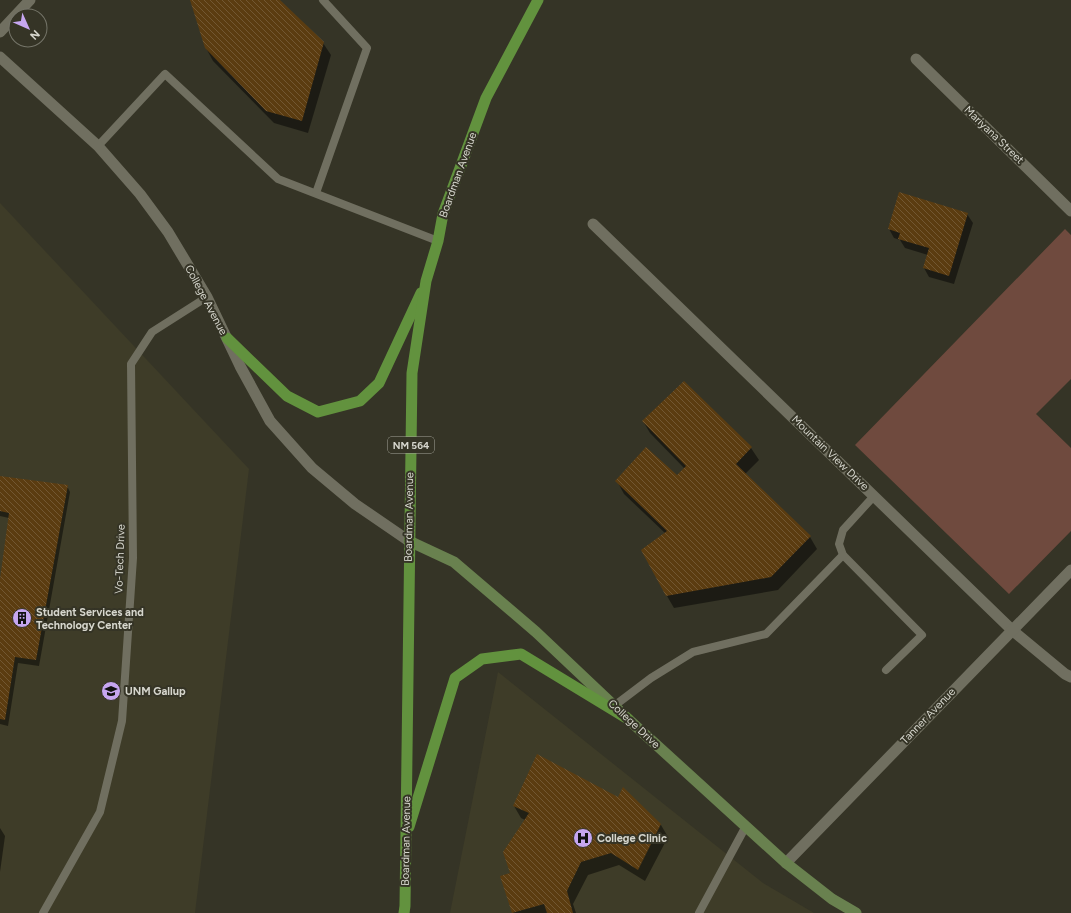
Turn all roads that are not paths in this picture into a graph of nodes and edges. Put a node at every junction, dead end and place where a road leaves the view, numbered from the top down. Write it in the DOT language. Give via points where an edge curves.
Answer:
graph roads {
  1 [pos="30,0"];
  2 [pos="323,0"];
  3 [pos="538,0"];
  4 [pos="0,32"];
  5 [pos="0,57"];
  6 [pos="916,60"];
  7 [pos="98,146"];
  8 [pos="316,193"];
  9 [pos="1071,211"];
  10 [pos="593,224"];
  11 [pos="438,241"];
  12 [pos="426,282"];
  13 [pos="207,297"];
  14 [pos="227,338"];
  15 [pos="874,496"];
  16 [pos="409,541"];
  17 [pos="843,555"];
  18 [pos="1071,570"];
  19 [pos="1012,630"];
  20 [pos="886,670"];
  21 [pos="1071,677"];
  22 [pos="614,706"];
  23 [pos="628,719"];
  24 [pos="746,826"];
  25 [pos="406,839"];
  26 [pos="786,863"];
  27 [pos="43,913"];
  28 [pos="404,913"];
  29 [pos="699,913"];
  30 [pos="856,913"];
  1 -- 4 [label="street"];
  2 -- 8 [label="lane" via="367,48"];
  3 -- 11 [label="main road, Boardman Avenue / NM 564" via="486,98 443,214"];
  5 -- 7 [label="street, College Avenue"];
  6 -- 9 [label="street, Mariyana Street"];
  7 -- 8 [label="lane" via="165,74 278,179"];
  7 -- 13 [label="street, College Avenue" via="140,194 168,232"];
  8 -- 11 [label="lane"];
  10 -- 15 [label="street, Mountain View Drive"];
  11 -- 12 [label="main road, Boardman Avenue / NM 564"];
  12 -- 14 [label="main road" via="379,383 360,401 318,412 287,396"];
  12 -- 16 [label="main road, Boardman Avenue / NM 564" via="412,373"];
  13 -- 14 [label="street, College Avenue"];
  13 -- 27 [label="lane, Vo-Tech Drive" via="152,332 131,364 133,558 122,721 100,812"];
  14 -- 16 [label="street, College Avenue" via="270,421 307,462 355,504"];
  15 -- 17 [label="lane" via="843,530 839,544"];
  15 -- 19 [label="street, Mountain View Drive"];
  16 -- 22 [label="main road, College Drive" via="454,562 536,632"];
  16 -- 25 [label="main road, Boardman Avenue / NM 564"];
  17 -- 20 [label="lane" via="922,635"];
  17 -- 22 [label="lane" via="766,634 693,652 651,678"];
  18 -- 19 [label="street, Tanner Avenue"];
  19 -- 21 [label="street, Mountain View Drive"];
  19 -- 26 [label="street, Tanner Avenue"];
  22 -- 23 [label="main road, College Drive"];
  23 -- 24 [label="main road, College Drive"];
  23 -- 25 [label="main road" via="521,654 482,659 455,678"];
  24 -- 26 [label="main road, College Drive"];
  24 -- 29 [label="lane"];
  25 -- 28 [label="main road, Boardman Avenue / NM 564"];
  26 -- 30 [label="main road, College Drive" via="832,899"];
}
